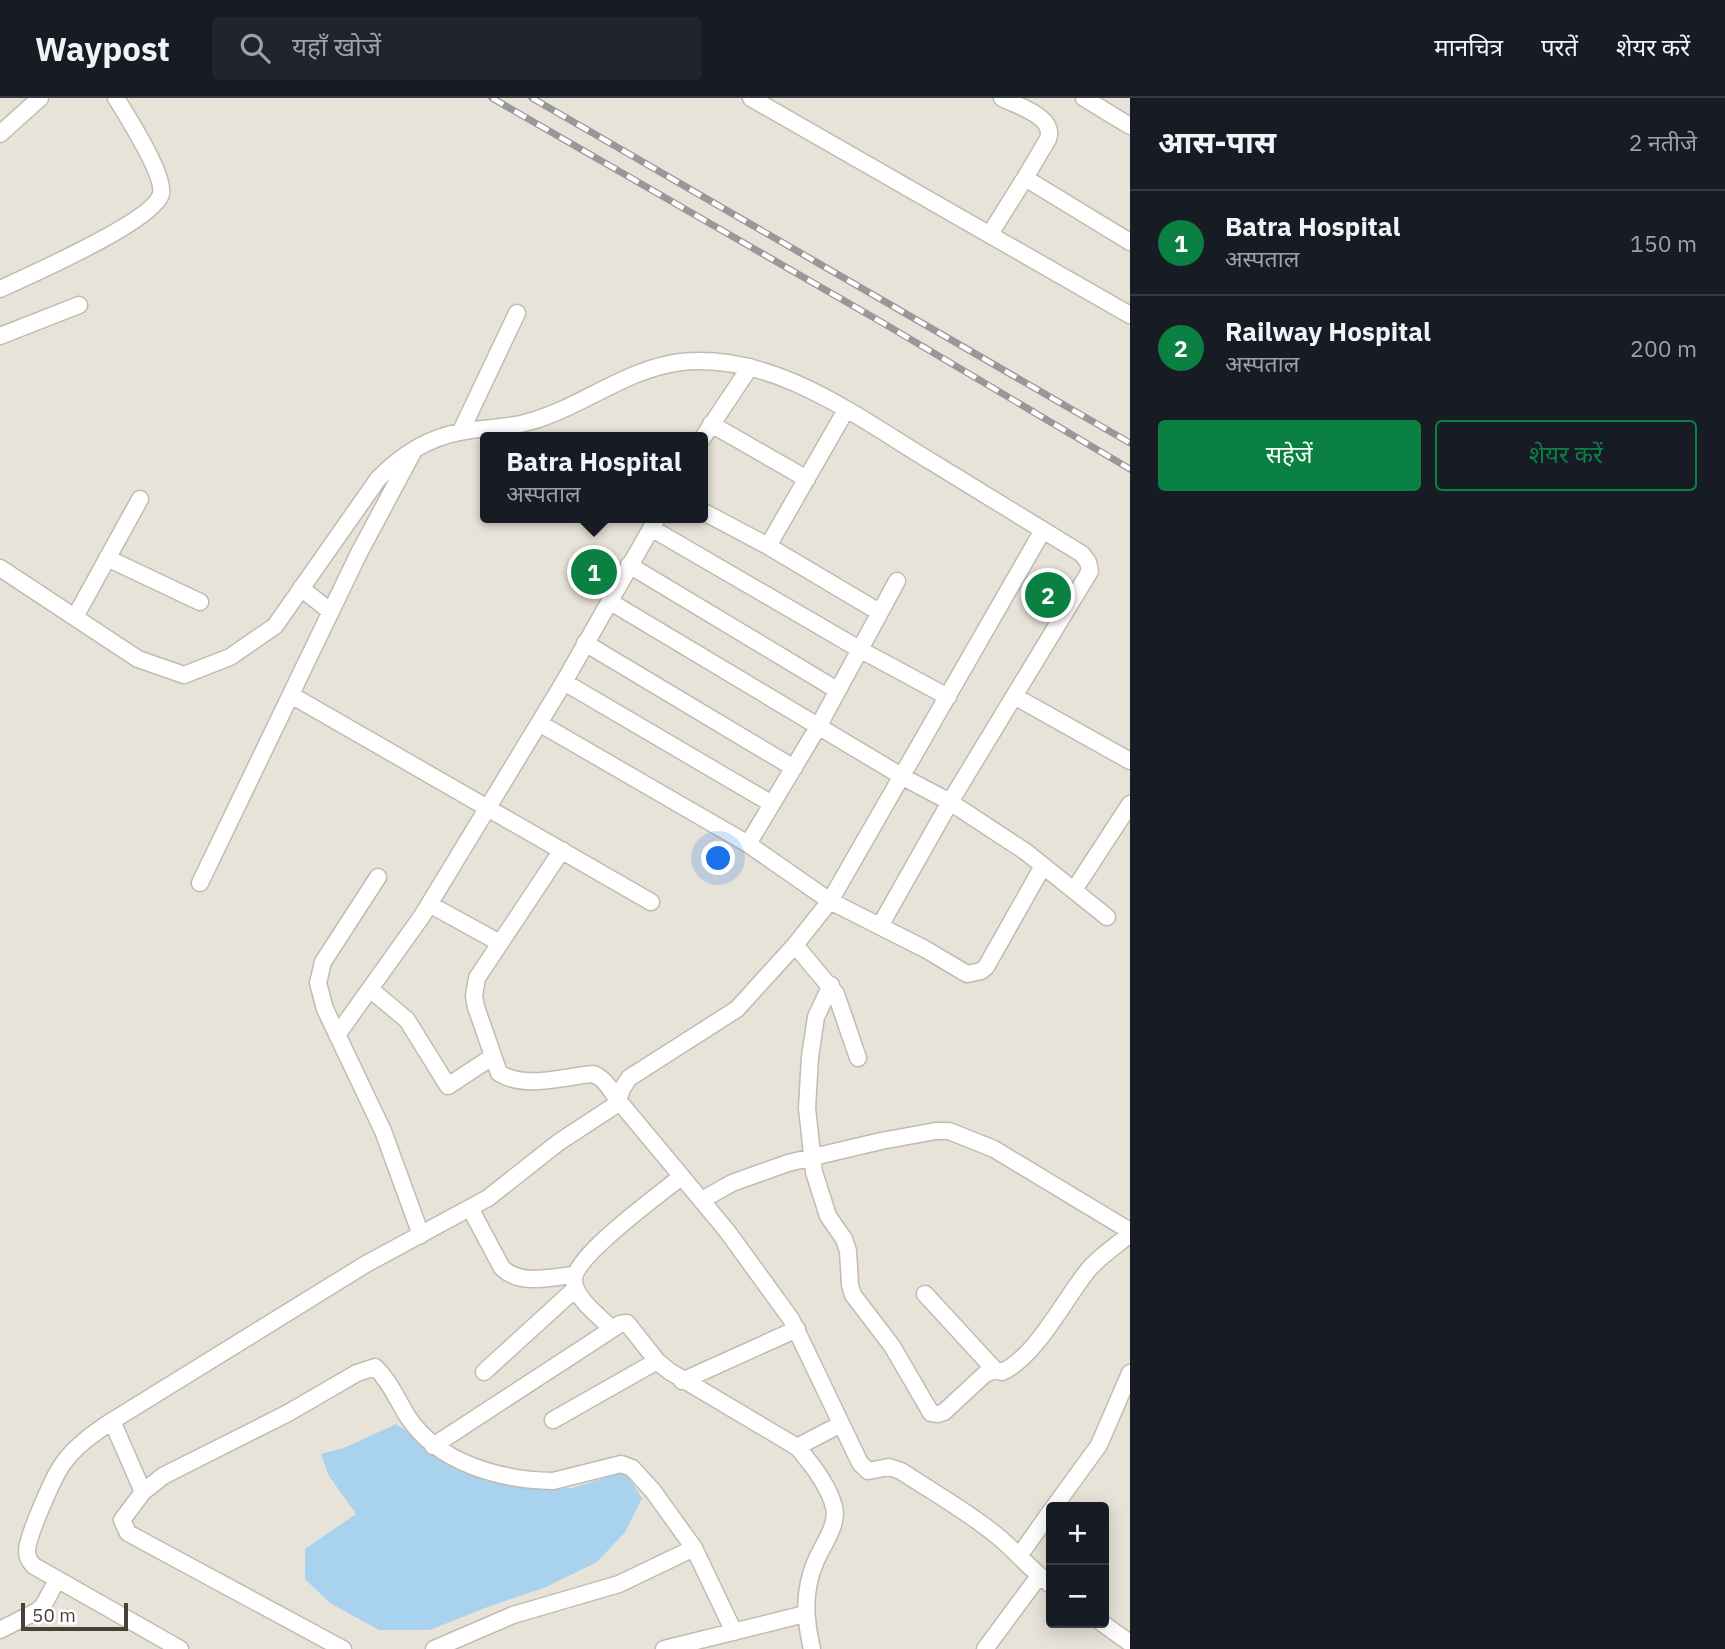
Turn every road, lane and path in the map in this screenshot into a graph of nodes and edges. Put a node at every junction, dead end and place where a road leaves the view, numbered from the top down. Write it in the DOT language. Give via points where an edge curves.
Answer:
graph roads {
  1 [pos="40,98"];
  2 [pos="116,98"];
  3 [pos="751,98"];
  4 [pos="1002,98"];
  5 [pos="1084,98"];
  6 [pos="1130,126"];
  7 [pos="0,134"];
  8 [pos="1025,178"];
  9 [pos="990,233"];
  10 [pos="1130,242"];
  11 [pos="0,289"];
  12 [pos="79,305"];
  13 [pos="517,313"];
  14 [pos="1130,315"];
  15 [pos="0,336"];
  16 [pos="750,367"];
  17 [pos="846,410"];
  18 [pos="711,424"];
  19 [pos="461,431"];
  20 [pos="706,432"];
  21 [pos="414,449"];
  22 [pos="807,480"];
  23 [pos="140,499"];
  24 [pos="708,513"];
  25 [pos="654,523"];
  26 [pos="1043,530"];
  27 [pos="768,546"];
  28 [pos="107,558"];
  29 [pos="629,565"];
  30 [pos="0,568"];
  31 [pos="897,580"];
  32 [pos="301,588"];
  33 [pos="609,601"];
  34 [pos="200,602"];
  35 [pos="331,612"];
  36 [pos="879,612"];
  37 [pos="75,617"];
  38 [pos="585,643"];
  39 [pos="859,649"];
  40 [pos="564,682"];
  41 [pos="837,690"];
  42 [pos="291,695"];
  43 [pos="1014,696"];
  44 [pos="948,697"];
  45 [pos="540,723"];
  46 [pos="818,727"];
  47 [pos="1130,761"];
  48 [pos="793,768"];
  49 [pos="902,777"];
  50 [pos="950,802"];
  51 [pos="772,804"];
  52 [pos="1130,804"];
  53 [pos="488,807"];
  54 [pos="748,845"];
  55 [pos="562,850"];
  56 [pos="1043,866"];
  57 [pos="378,877"];
  58 [pos="200,883"];
  59 [pos="1074,890"];
  60 [pos="830,901"];
  61 [pos="651,902"];
  62 [pos="429,904"];
  63 [pos="1107,917"];
  64 [pos="880,926"];
  65 [pos="500,943"];
  66 [pos="795,945"];
  67 [pos="831,985"];
  68 [pos="370,989"];
  69 [pos="337,1035"];
  70 [pos="492,1057"];
  71 [pos="858,1058"];
  72 [pos="617,1102"];
  73 [pos="811,1158"];
  74 [pos="681,1177"];
  75 [pos="702,1200"];
  76 [pos="470,1208"];
  77 [pos="1130,1232"];
  78 [pos="421,1235"];
  79 [pos="575,1282"];
  80 [pos="925,1294"];
  81 [pos="611,1328"];
  82 [pos="797,1329"];
  83 [pos="656,1361"];
  84 [pos="995,1370"];
  85 [pos="484,1372"];
  86 [pos="1130,1373"];
  87 [pos="682,1381"];
  88 [pos="553,1420"];
  89 [pos="112,1421"];
  90 [pos="841,1424"];
  91 [pos="433,1446"];
  92 [pos="797,1447"];
  93 [pos="143,1492"];
  94 [pos="1058,1502"];
  95 [pos="1046,1518"];
  96 [pos="694,1548"];
  97 [pos="1018,1556"];
  98 [pos="57,1580"];
  99 [pos="1045,1581"];
  100 [pos="805,1614"];
  101 [pos="1109,1628"];
  102 [pos="0,1630"];
  103 [pos="734,1632"];
  104 [pos="1130,1643"];
  105 [pos="180,1649"];
  106 [pos="343,1649"];
  107 [pos="434,1649"];
  108 [pos="664,1649"];
  109 [pos="812,1649"];
  110 [pos="985,1649"];
  1 -- 7 [label="street"];
  2 -- 11 [label="street" via="159,180 162,192 158,201 111,235"];
  3 -- 9 [label="street"];
  4 -- 8 [label="street" via="1049,125 1048,139"];
  5 -- 6 [label="street"];
  8 -- 9 [label="street"];
  8 -- 10 [label="street"];
  9 -- 14 [label="street"];
  12 -- 15 [label="street"];
  13 -- 19 [label="street"];
  16 -- 17 [label="street" via="780,376"];
  16 -- 18 [label="street"];
  16 -- 19 [label="street" via="682,362 654,367 529,422"];
  17 -- 22 [label="street"];
  17 -- 26 [label="street"];
  18 -- 20 [label="street"];
  18 -- 22 [label="street"];
  19 -- 21 [label="street"];
  21 -- 32 [label="street" via="378,479"];
  21 -- 35 [label="street"];
  22 -- 27 [label="street"];
  23 -- 28 [label="street"];
  24 -- 27 [label="street"];
  25 -- 29 [label="street"];
  25 -- 39 [label="street"];
  26 -- 43 [label="street" via="1082,554 1090,571"];
  26 -- 44 [label="street"];
  27 -- 36 [label="street"];
  28 -- 34 [label="street"];
  28 -- 37 [label="street"];
  29 -- 33 [label="street"];
  29 -- 41 [label="street"];
  30 -- 37 [label="street"];
  31 -- 36 [label="street"];
  32 -- 35 [label="street"];
  32 -- 37 [label="street" via="275,626 230,657 184,675 138,659"];
  33 -- 38 [label="street"];
  33 -- 46 [label="street"];
  35 -- 42 [label="street"];
  36 -- 39 [label="street"];
  38 -- 40 [label="street"];
  38 -- 48 [label="street"];
  39 -- 41 [label="street"];
  39 -- 44 [label="street"];
  40 -- 45 [label="street"];
  40 -- 51 [label="street"];
  41 -- 46 [label="street"];
  42 -- 53 [label="street"];
  42 -- 58 [label="street"];
  43 -- 47 [label="street"];
  43 -- 50 [label="street"];
  44 -- 49 [label="street"];
  45 -- 53 [label="street"];
  45 -- 54 [label="street"];
  46 -- 48 [label="street"];
  46 -- 49 [label="street"];
  48 -- 51 [label="street"];
  49 -- 50 [label="street"];
  49 -- 60 [label="street"];
  50 -- 56 [label="street"];
  50 -- 64 [label="street"];
  51 -- 54 [label="street"];
  52 -- 59 [label="street"];
  53 -- 55 [label="street"];
  53 -- 62 [label="street"];
  54 -- 60 [label="street"];
  55 -- 61 [label="street"];
  55 -- 65 [label="street"];
  56 -- 59 [label="street"];
  56 -- 64 [label="street" via="981,971 967,974"];
  57 -- 69 [label="street" via="319,973 320,995"];
  59 -- 63 [label="street"];
  60 -- 64 [label="street"];
  60 -- 66 [label="street"];
  62 -- 65 [label="street"];
  62 -- 68 [label="street"];
  65 -- 70 [label="street" via="474,987"];
  66 -- 67 [label="street"];
  66 -- 72 [label="street" via="737,1009 629,1078"];
  67 -- 71 [label="street"];
  67 -- 73 [label="street" via="812,1036 807,1108"];
  68 -- 69 [label="street"];
  68 -- 70 [label="street" via="407,1020 447,1086"];
  69 -- 78 [label="street" via="383,1131"];
  70 -- 72 [label="street" via="499,1073 516,1079 599,1076"];
  72 -- 74 [label="street"];
  72 -- 76 [label="street"];
  73 -- 75 [label="street" via="732,1184"];
  73 -- 77 [label="street" via="949,1131 994,1149"];
  73 -- 84 [label="street" via="823,1206 849,1251 853,1295 892,1346 932,1413 944,1412"];
  74 -- 75 [label="street"];
  74 -- 79 [label="street" via="579,1264"];
  75 -- 82 [label="street"];
  76 -- 78 [label="street"];
  76 -- 79 [label="street" via="509,1274"];
  77 -- 84 [label="street" via="1090,1268 1025,1355 1007,1371"];
  78 -- 89 [label="street" via="366,1264"];
  79 -- 81 [label="street"];
  79 -- 85 [label="street"];
  80 -- 84 [label="street"];
  81 -- 83 [label="street" via="627,1323"];
  81 -- 91 [label="street"];
  82 -- 87 [label="street"];
  82 -- 90 [label="street"];
  83 -- 87 [label="street"];
  83 -- 88 [label="street"];
  86 -- 94 [label="street" via="1099,1445"];
  87 -- 92 [label="street"];
  89 -- 93 [label="street"];
  89 -- 98 [label="street" via="62,1464 28,1544 34,1566"];
  90 -- 92 [label="street"];
  90 -- 97 [label="street" via="860,1463 869,1471 889,1467 901,1471 990,1530"];
  91 -- 93 [label="street" via="408,1417 384,1375 375,1367 366,1368 163,1476"];
  91 -- 96 [label="street" via="474,1466 542,1481 621,1464 632,1468"];
  92 -- 100 [label="street" via="835,1508 814,1565"];
  93 -- 106 [label="street" via="122,1520 128,1533"];
  95 -- 97 [label="street"];
  96 -- 103 [label="street"];
  96 -- 107 [label="street" via="619,1584 513,1615"];
  97 -- 99 [label="street"];
  98 -- 102 [label="street" via="43,1606"];
  98 -- 105 [label="street"];
  99 -- 110 [label="street"];
  100 -- 103 [label="street"];
  100 -- 109 [label="street"];
  101 -- 104 [label="street"];
  103 -- 108 [label="street"];
}
